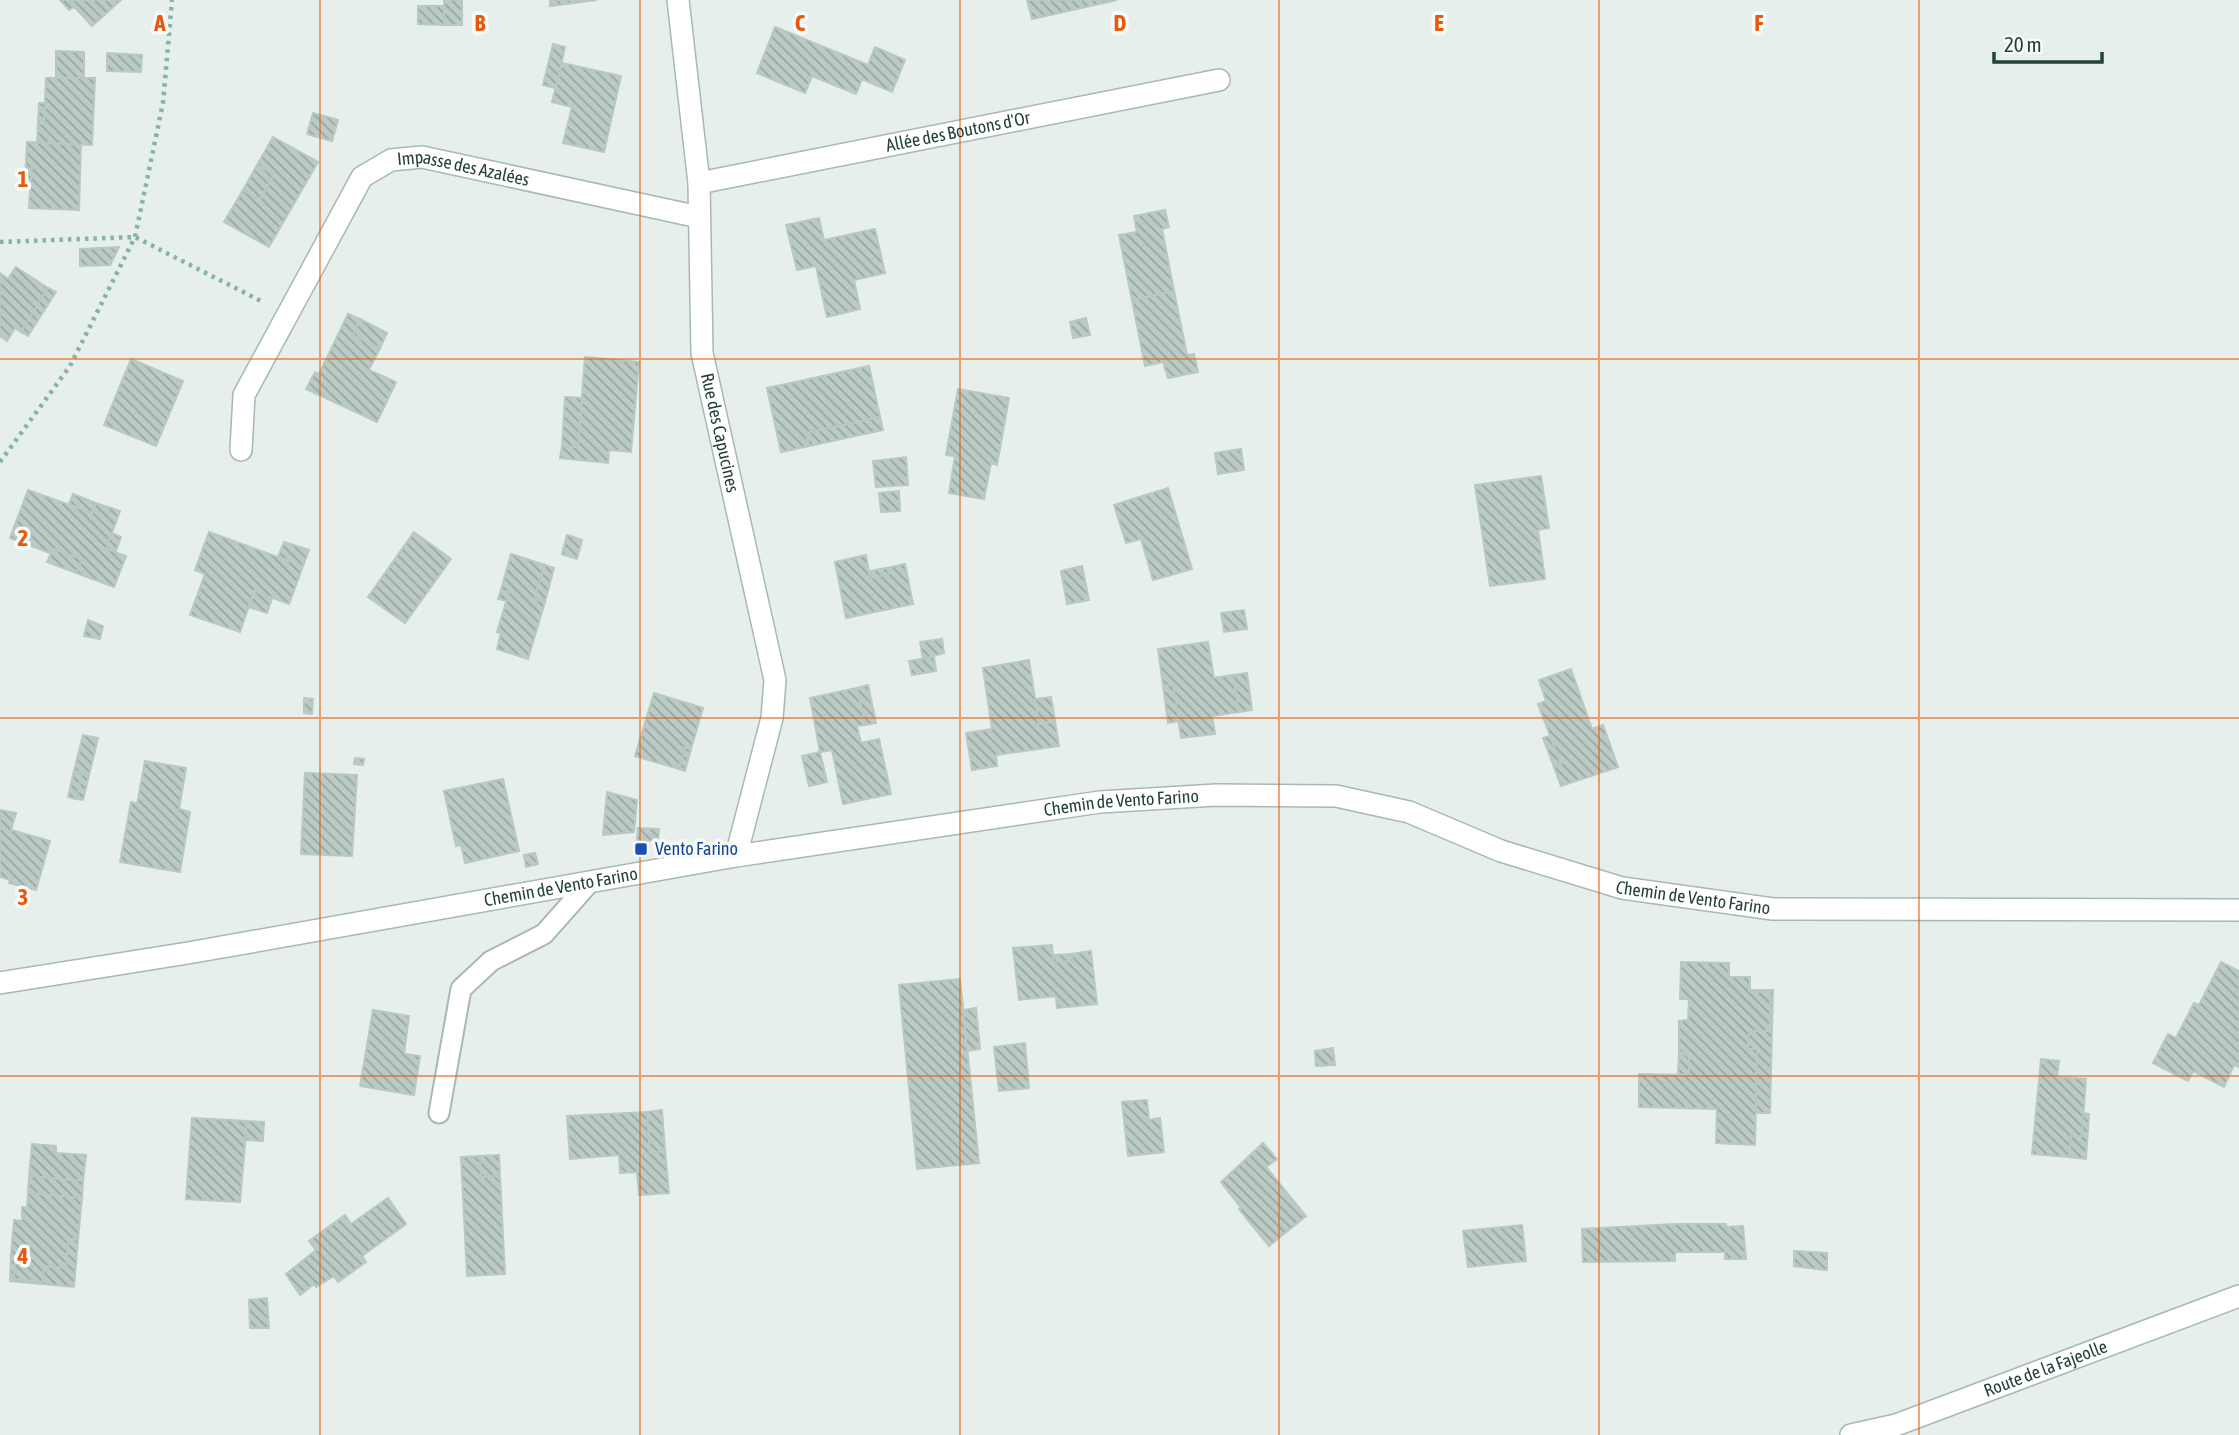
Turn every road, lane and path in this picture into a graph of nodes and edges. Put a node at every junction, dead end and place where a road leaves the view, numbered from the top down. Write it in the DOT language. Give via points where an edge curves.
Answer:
graph roads {
  1 [pos="172,0"];
  2 [pos="678,0"];
  3 [pos="1219,80"];
  4 [pos="699,183"];
  5 [pos="699,217"];
  6 [pos="135,237"];
  7 [pos="0,242"];
  8 [pos="287,314"];
  9 [pos="241,450"];
  10 [pos="0,462"];
  11 [pos="736,856"];
  12 [pos="590,882"];
  13 [pos="2239,910"];
  14 [pos="0,983"];
  15 [pos="439,1112"];
  16 [pos="2239,1296"];
  17 [pos="1851,1435"];
  1 -- 6 [label="path" via="163,103"];
  2 -- 4 [label="street, Rue des Capucines"];
  3 -- 4 [label="street, Allée des Boutons d'Or"];
  4 -- 5 [label="street, Rue des Capucines"];
  5 -- 8 [label="street, Impasse des Azalées" via="422,157 391,160 362,177"];
  5 -- 11 [label="street, Rue des Capucines" via="702,353 775,680 772,718"];
  6 -- 7 [label="path"];
  6 -- 8 [label="path"];
  6 -- 10 [label="path" via="70,366"];
  8 -- 9 [label="street, Impasse des Azalées" via="244,395"];
  11 -- 12 [label="street, Chemin de Vento Farino"];
  11 -- 13 [label="street, Chemin de Vento Farino" via="1100,802 1216,795 1336,796 1409,812 1501,851 1622,888 1773,909"];
  12 -- 14 [label="street, Chemin de Vento Farino"];
  12 -- 15 [label="lane" via="544,934 491,961 461,989"];
  16 -- 17 [label="street, Route de la Fajeolle" via="1896,1424"];
}
